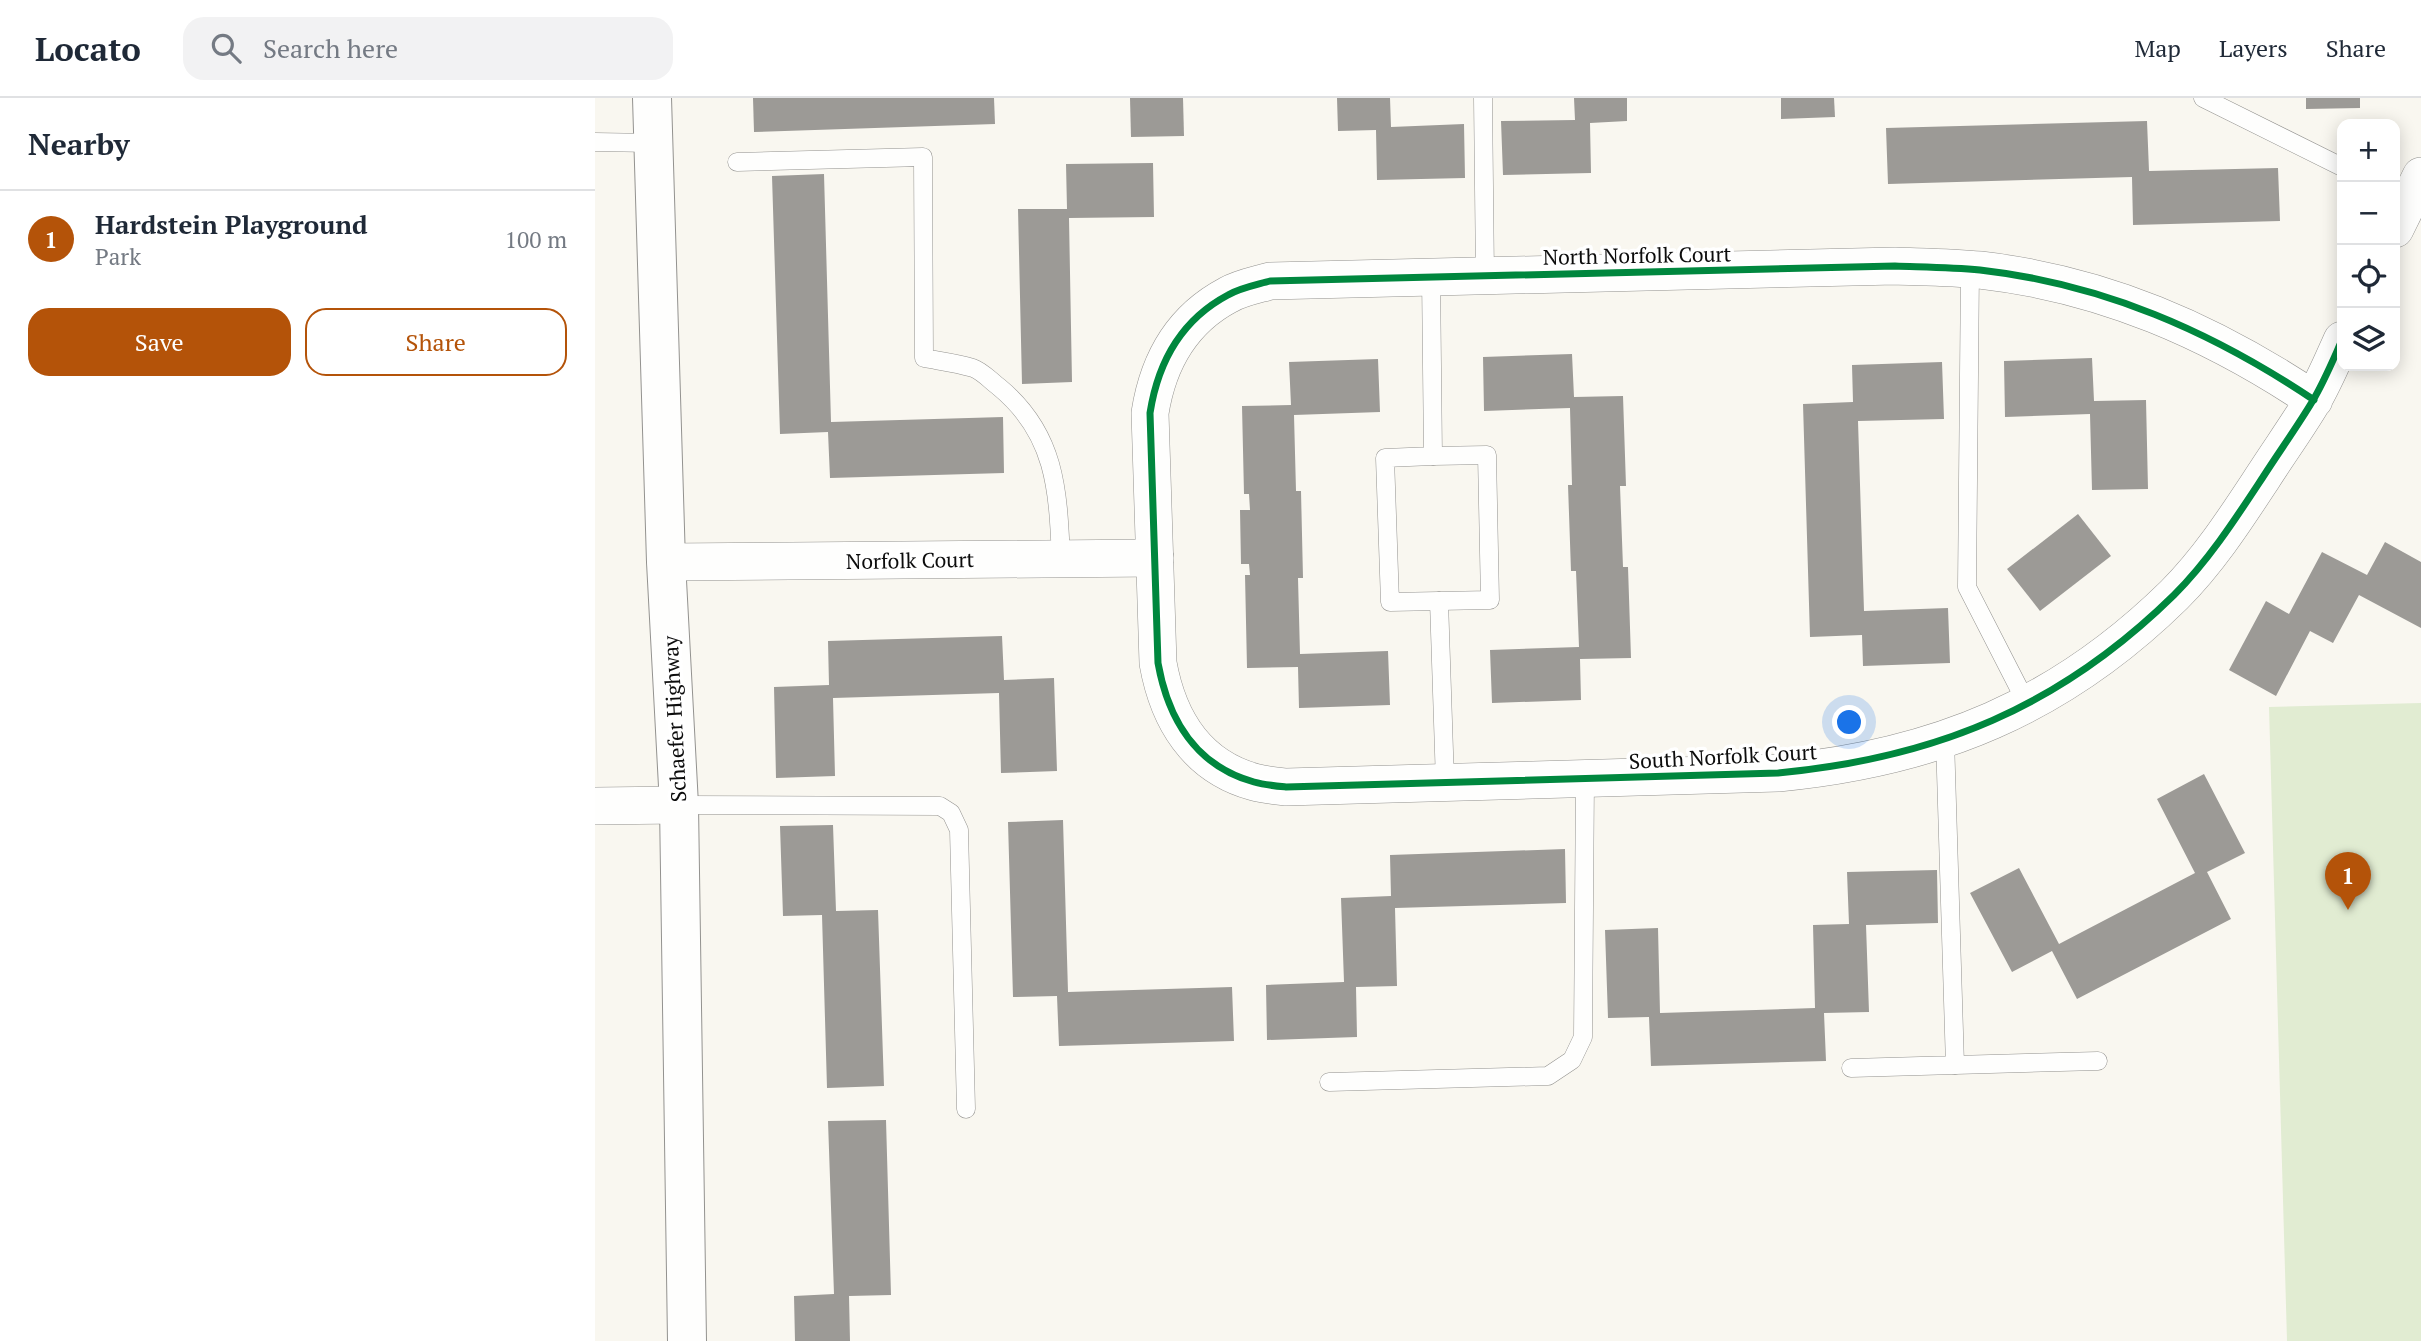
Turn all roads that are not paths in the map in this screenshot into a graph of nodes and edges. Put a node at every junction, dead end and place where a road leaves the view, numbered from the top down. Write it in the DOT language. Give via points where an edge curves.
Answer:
graph roads {
  1 [pos="652,98"];
  2 [pos="1482,98"];
  3 [pos="2203,98"];
  4 [pos="595,142"];
  5 [pos="653,143"];
  6 [pos="737,162"];
  7 [pos="2337,165"];
  8 [pos="1971,269"];
  9 [pos="1485,276"];
  10 [pos="1431,277"];
  11 [pos="2337,351"];
  12 [pos="2314,400"];
  13 [pos="1433,456"];
  14 [pos="1155,558"];
  15 [pos="1061,559"];
  16 [pos="666,562"];
  17 [pos="1439,601"];
  18 [pos="2027,704"];
  19 [pos="1945,739"];
  20 [pos="1585,779"];
  21 [pos="1445,782"];
  22 [pos="679,805"];
  23 [pos="595,806"];
  24 [pos="2098,1061"];
  25 [pos="1955,1065"];
  26 [pos="1851,1069"];
  27 [pos="1329,1082"];
  28 [pos="966,1109"];
  29 [pos="687,1341"];
  1 -- 5 [label="street, Schaefer Highway"];
  2 -- 9 [label="lane"];
  3 -- 7 [label="lane"];
  4 -- 5 [label="lane"];
  5 -- 16 [label="street, Schaefer Highway"];
  6 -- 15 [label="lane" via="923,157 925,358 975,369 1031,420 1047,451 1058,496"];
  8 -- 9 [label="street, North Norfolk Court" via="1895,266"];
  8 -- 12 [label="street, North Norfolk Court" via="2063,284 2145,309 2222,343"];
  8 -- 18 [label="lane" via="1967,587"];
  9 -- 10 [label="street, North Norfolk Court"];
  10 -- 13 [label="lane"];
  10 -- 14 [label="street, North Norfolk Court" via="1270,281 1230,293 1202,312 1179,336 1154,389 1150,413"];
  11 -- 12 [label="street, South Norfolk Court"];
  12 -- 18 [label="street, South Norfolk Court" via="2225,534 2176,593 2119,646"];
  13 -- 17 [label="lane" via="1385,458 1390,602"];
  13 -- 17 [label="lane" via="1487,455 1490,600"];
  14 -- 15 [label="street, Norfolk Court"];
  14 -- 21 [label="street, South Norfolk Court" via="1162,688 1182,732 1205,756 1232,774 1286,787"];
  15 -- 16 [label="street, Norfolk Court"];
  16 -- 22 [label="street, Schaefer Highway"];
  17 -- 21 [label="lane"];
  18 -- 19 [label="street, South Norfolk Court"];
  19 -- 20 [label="street, South Norfolk Court" via="1833,768"];
  19 -- 25 [label="lane"];
  20 -- 21 [label="street, South Norfolk Court"];
  20 -- 27 [label="lane" via="1583,1038 1572,1060 1548,1076"];
  22 -- 23 [label="street"];
  22 -- 28 [label="lane" via="940,806 951,813 959,830"];
  22 -- 29 [label="street, Schaefer Highway"];
  24 -- 25 [label="lane"];
  25 -- 26 [label="lane"];
}
